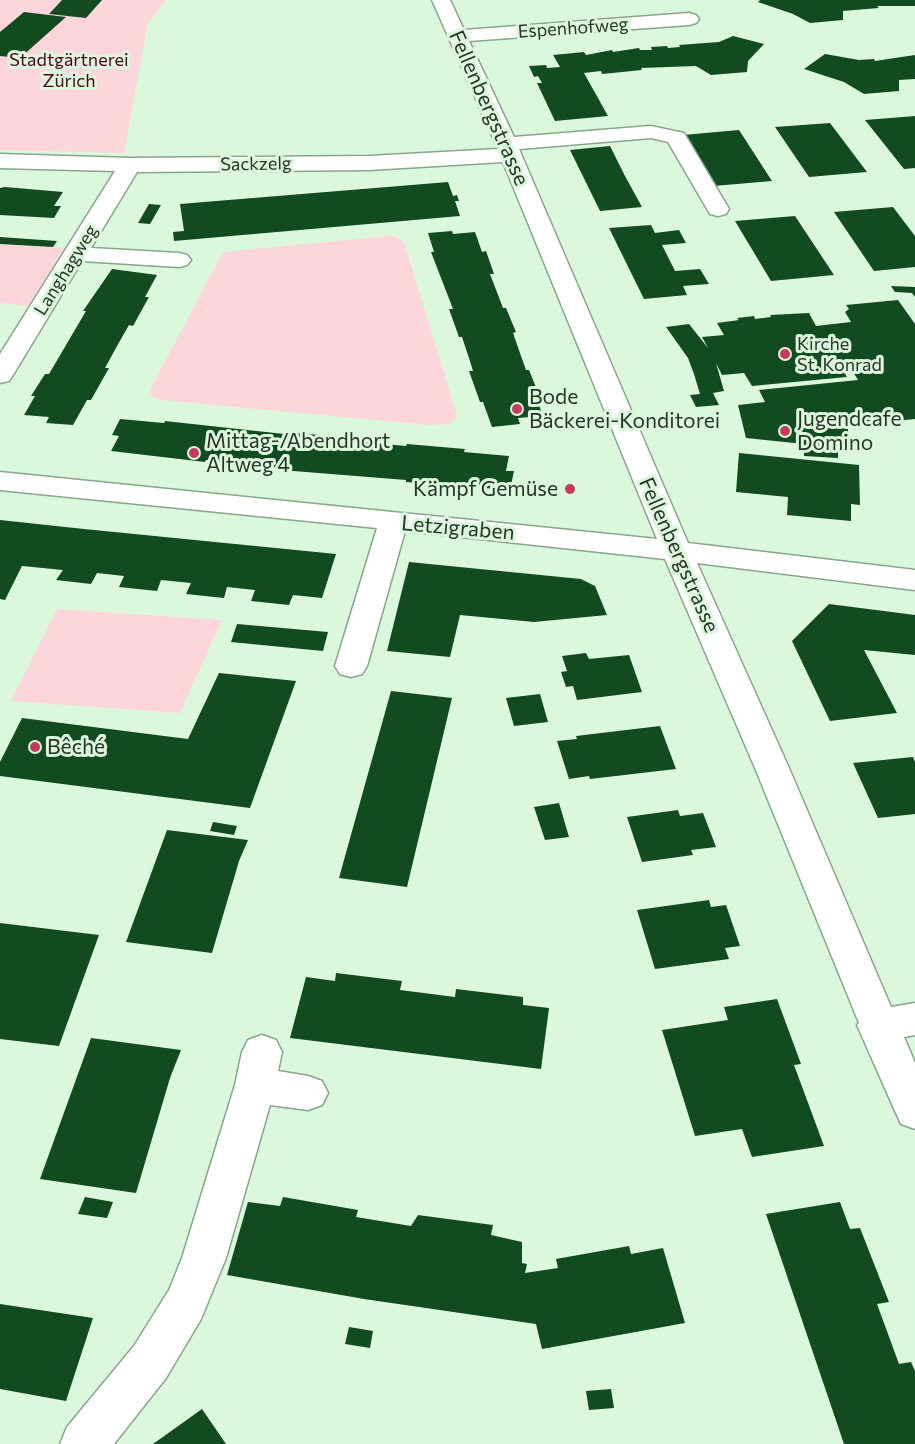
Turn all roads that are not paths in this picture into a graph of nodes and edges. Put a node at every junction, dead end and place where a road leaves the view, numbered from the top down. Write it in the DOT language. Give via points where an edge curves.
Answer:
graph roads {
  1 [pos="441,0"];
  2 [pos="689,19"];
  3 [pos="458,36"];
  4 [pos="509,150"];
  5 [pos="0,161"];
  6 [pos="130,165"];
  7 [pos="718,209"];
  8 [pos="76,254"];
  9 [pos="178,261"];
  10 [pos="0,375"];
  11 [pos="0,481"];
  12 [pos="393,522"];
  13 [pos="678,552"];
  14 [pos="915,580"];
  15 [pos="351,666"];
  16 [pos="915,1019"];
  17 [pos="877,1025"];
  18 [pos="308,1093"];
  19 [pos="915,1112"];
  20 [pos="84,1444"];
  1 -- 3 [label="street, Fellenbergstrasse"];
  2 -- 3 [label="street, Espenhofweg"];
  3 -- 4 [label="street, Fellenbergstrasse"];
  4 -- 6 [label="street, Sackzelg" via="369,163"];
  4 -- 7 [label="street, Sackzelg" via="651,132 676,138"];
  4 -- 13 [label="street, Fellenbergstrasse"];
  5 -- 6 [label="street, Sackzelg"];
  6 -- 8 [label="street, Langhagweg"];
  8 -- 9 [label="street"];
  8 -- 10 [label="street, Langhagweg"];
  11 -- 12 [label="street, Letzigraben"];
  12 -- 13 [label="street, Letzigraben"];
  12 -- 15 [label="street"];
  13 -- 14 [label="street, Letzigraben"];
  13 -- 17 [label="street, Fellenbergstrasse"];
  16 -- 17 [label="street"];
  17 -- 19 [label="street, Fellenbergstrasse"];
  18 -- 20 [label="street" via="259,1069 204,1258 185,1304 150,1362"];
}
